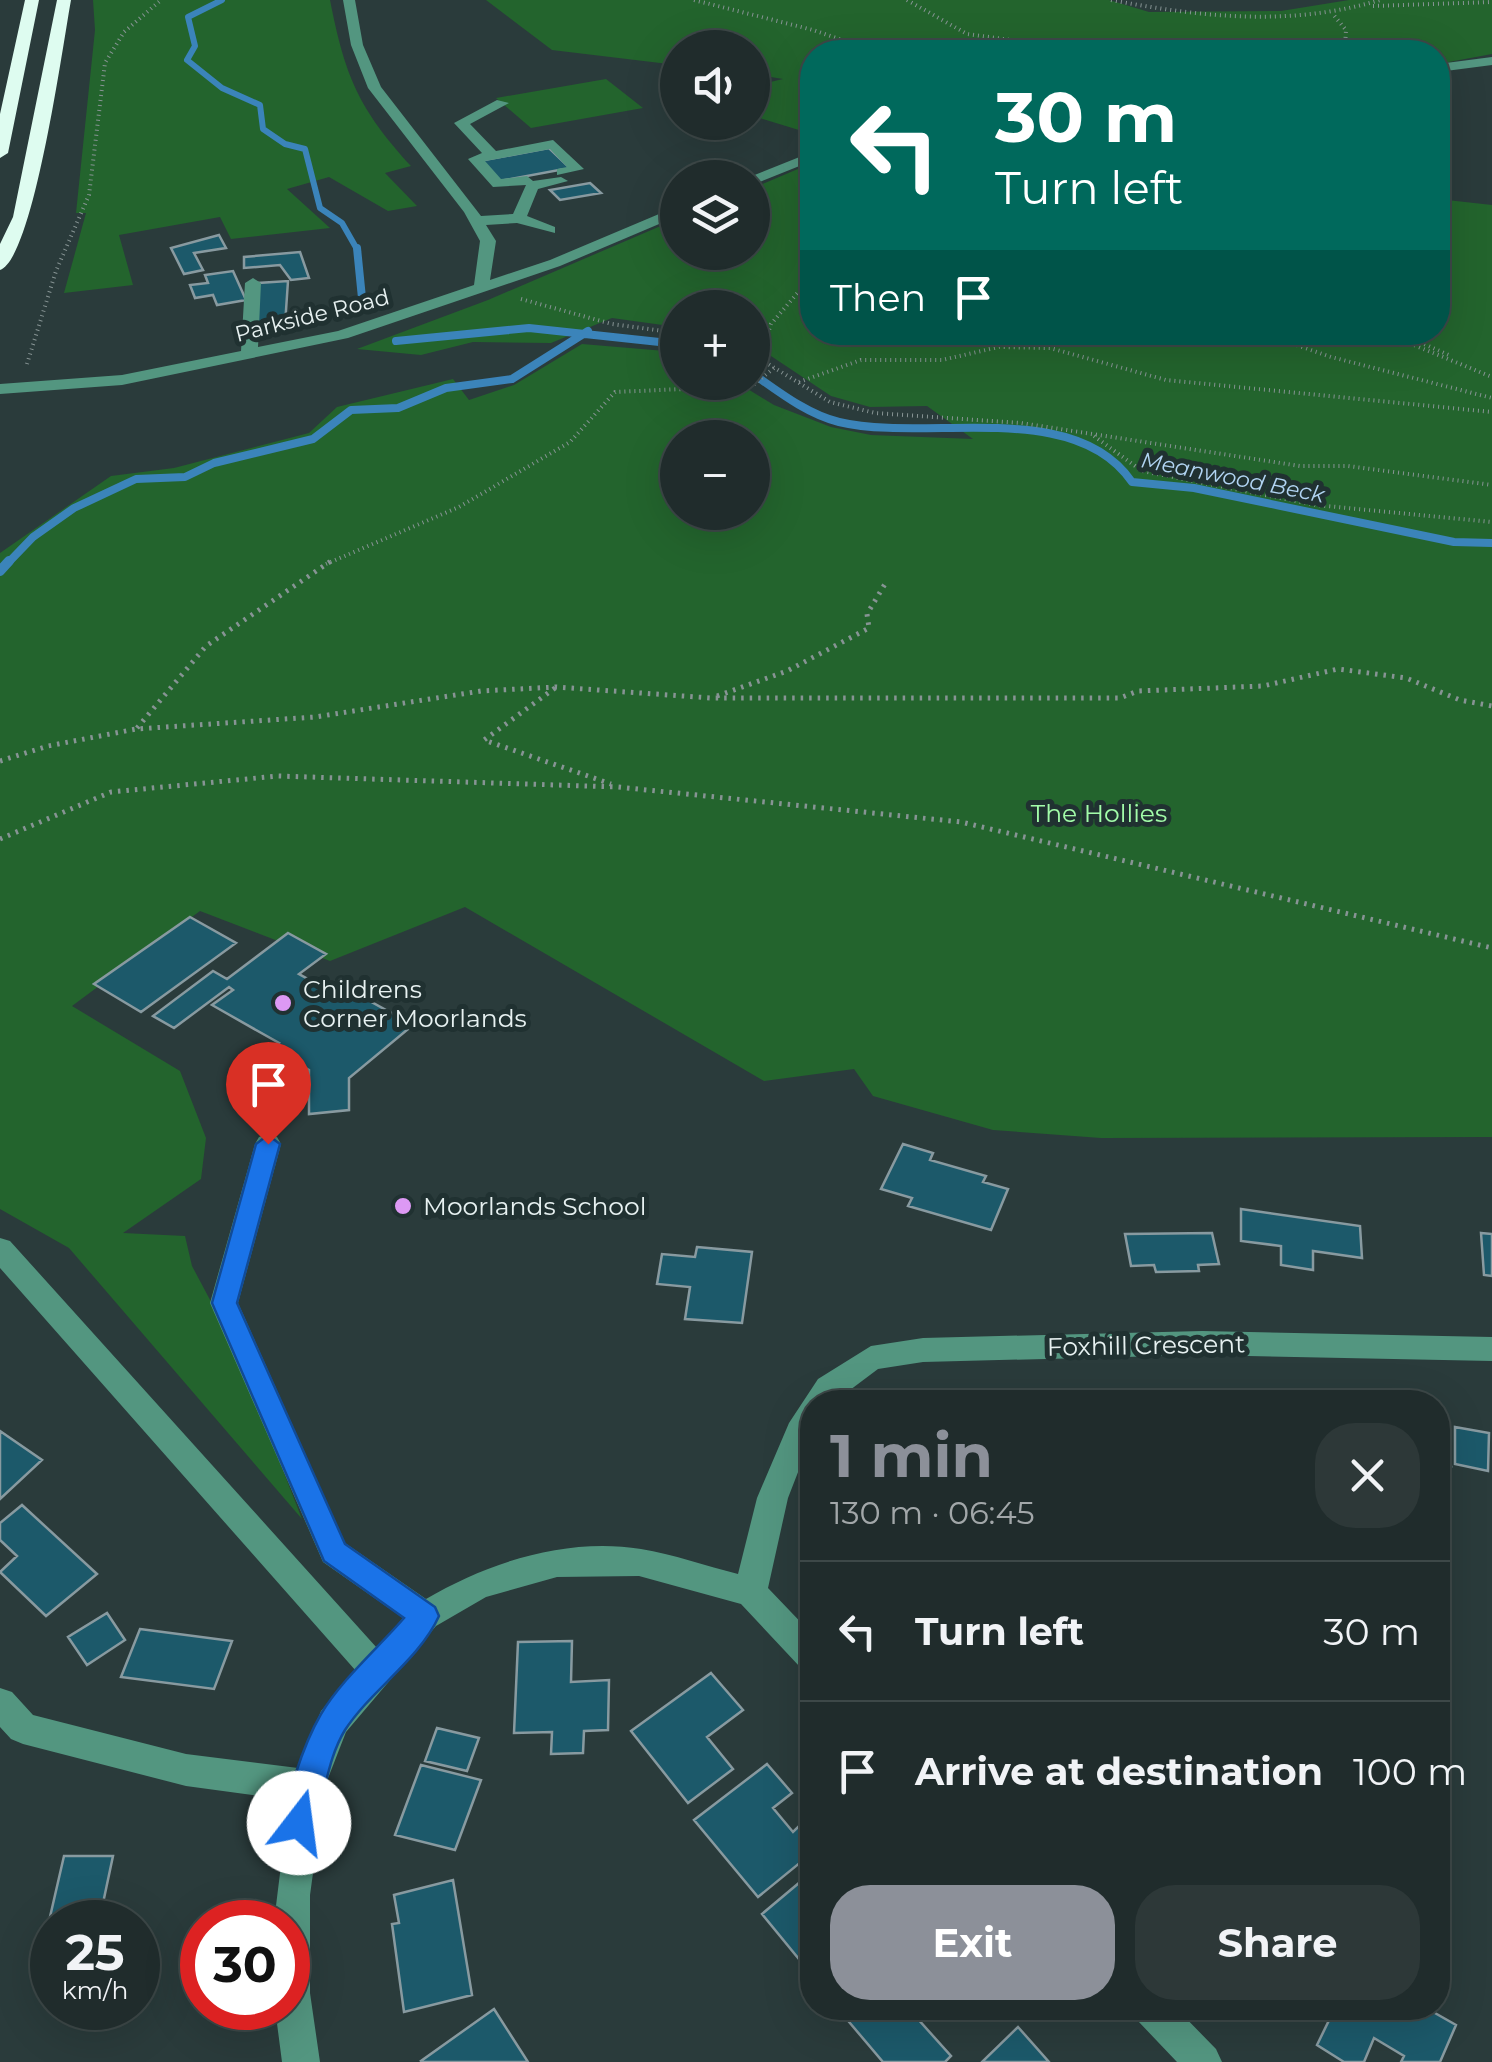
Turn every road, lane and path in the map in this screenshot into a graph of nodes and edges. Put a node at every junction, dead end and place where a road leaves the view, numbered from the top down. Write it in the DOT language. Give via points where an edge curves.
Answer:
graph roads {
  1 [pos="32,0"];
  2 [pos="64,0"];
  3 [pos="161,0"];
  4 [pos="349,0"];
  5 [pos="694,0"];
  6 [pos="907,0"];
  7 [pos="1111,0"];
  8 [pos="1380,0"];
  9 [pos="1492,2"];
  10 [pos="1362,6"];
  11 [pos="1332,12"];
  12 [pos="843,40"];
  13 [pos="1011,40"];
  14 [pos="1345,40"];
  15 [pos="1492,61"];
  16 [pos="1450,66"];
  17 [pos="502,103"];
  18 [pos="0,153"];
  19 [pos="492,155"];
  20 [pos="800,161"];
  21 [pos="770,173"];
  22 [pos="580,174"];
  23 [pos="561,177"];
  24 [pos="529,183"];
  25 [pos="660,217"];
  26 [pos="519,218"];
  27 [pos="476,221"];
  28 [pos="550,230"];
  29 [pos="0,264"];
  30 [pos="253,283"];
  31 [pos="481,290"];
  32 [pos="800,290"];
  33 [pos="770,327"];
  34 [pos="660,331"];
  35 [pos="1298,345"];
  36 [pos="1416,345"];
  37 [pos="1426,345"];
  38 [pos="249,354"];
  39 [pos="770,365"];
  40 [pos="774,368"];
  41 [pos="1492,374"];
  42 [pos="798,382"];
  43 [pos="9,389"];
  44 [pos="1492,398"];
  45 [pos="1492,412"];
  46 [pos="1090,433"];
  47 [pos="1492,485"];
  48 [pos="1492,522"];
  49 [pos="885,584"];
  50 [pos="556,687"];
  51 [pos="711,698"];
  52 [pos="1492,703"];
  53 [pos="136,729"];
  54 [pos="0,761"];
  55 [pos="618,787"];
  56 [pos="0,839"];
  57 [pos="1492,948"];
  58 [pos="268,1144"];
  59 [pos="0,1249"];
  60 [pos="1492,1349"];
  61 [pos="827,1390"];
  62 [pos="800,1430"];
  63 [pos="750,1592"];
  64 [pos="425,1616"];
  65 [pos="800,1644"];
  66 [pos="375,1670"];
  67 [pos="0,1703"];
  68 [pos="308,1786"];
  69 [pos="1163,2020"];
  70 [pos="300,2062"];
  71 [pos="1203,2062"];
  1 -- 18 [label="highway"];
  2 -- 29 [label="highway" via="22,217"];
  3 -- 43 [label="path" via="124,32 105,62 89,195"];
  4 -- 27 [label="street" via="357,44 376,88"];
  5 -- 12 [label="path"];
  6 -- 13 [label="path" via="967,34"];
  7 -- 11 [label="path" via="1222,16"];
  8 -- 10 [label="path"];
  9 -- 10 [label="path"];
  10 -- 11 [label="path"];
  11 -- 14 [label="path"];
  15 -- 16 [label="street"];
  17 -- 19 [label="street" via="461,123"];
  19 -- 23 [label="street" via="553,144 577,169"];
  19 -- 24 [label="street" via="474,159 498,184"];
  20 -- 21 [label="street"];
  22 -- 23 [label="street"];
  23 -- 24 [label="street"];
  24 -- 26 [label="street"];
  25 -- 31 [label="street, Parkside Road"];
  26 -- 27 [label="street"];
  26 -- 28 [label="street"];
  27 -- 31 [label="street" via="488,241"];
  30 -- 38 [label="street"];
  31 -- 34 [label="path"];
  31 -- 38 [label="street, Parkside Road" via="342,335"];
  32 -- 33 [label="path"];
  35 -- 44 [label="path"];
  36 -- 41 [label="path"];
  37 -- 41 [label="path"];
  38 -- 43 [label="street, Parkside Road" via="122,380"];
  39 -- 40 [label="path"];
  40 -- 42 [label="path"];
  40 -- 53 [label="path" via="752,386 615,392 570,442 458,507 325,564 206,646"];
  42 -- 45 [label="path" via="861,360 942,360 999,347 1050,348 1166,380"];
  42 -- 46 [label="path" via="830,402 875,413"];
  46 -- 47 [label="path" via="1300,466"];
  46 -- 48 [label="path" via="1142,472 1316,505"];
  49 -- 51 [label="path" via="866,614 869,628 787,671"];
  50 -- 51 [label="path"];
  50 -- 53 [label="path" via="315,717"];
  50 -- 55 [label="path" via="484,740"];
  51 -- 52 [label="path" via="1120,698 1138,691 1263,686 1338,669 1406,678 1460,700"];
  53 -- 54 [label="path"];
  55 -- 56 [label="path" via="278,776 111,792"];
  55 -- 57 [label="path" via="962,822"];
  58 -- 64 [label="street" via="224,1303 334,1552"];
  59 -- 66 [label="street"];
  60 -- 61 [label="street, Foxhill Crescent" via="1202,1343 923,1350 871,1358"];
  62 -- 63 [label="street" via="764,1520"];
  63 -- 64 [label="street" via="639,1562 556,1563 478,1585"];
  63 -- 65 [label="street"];
  64 -- 66 [label="street"];
  66 -- 68 [label="street" via="333,1722"];
  67 -- 68 [label="street" via="23,1728 186,1770"];
  68 -- 70 [label="street" via="292,1895"];
  69 -- 71 [label="street"];
}
